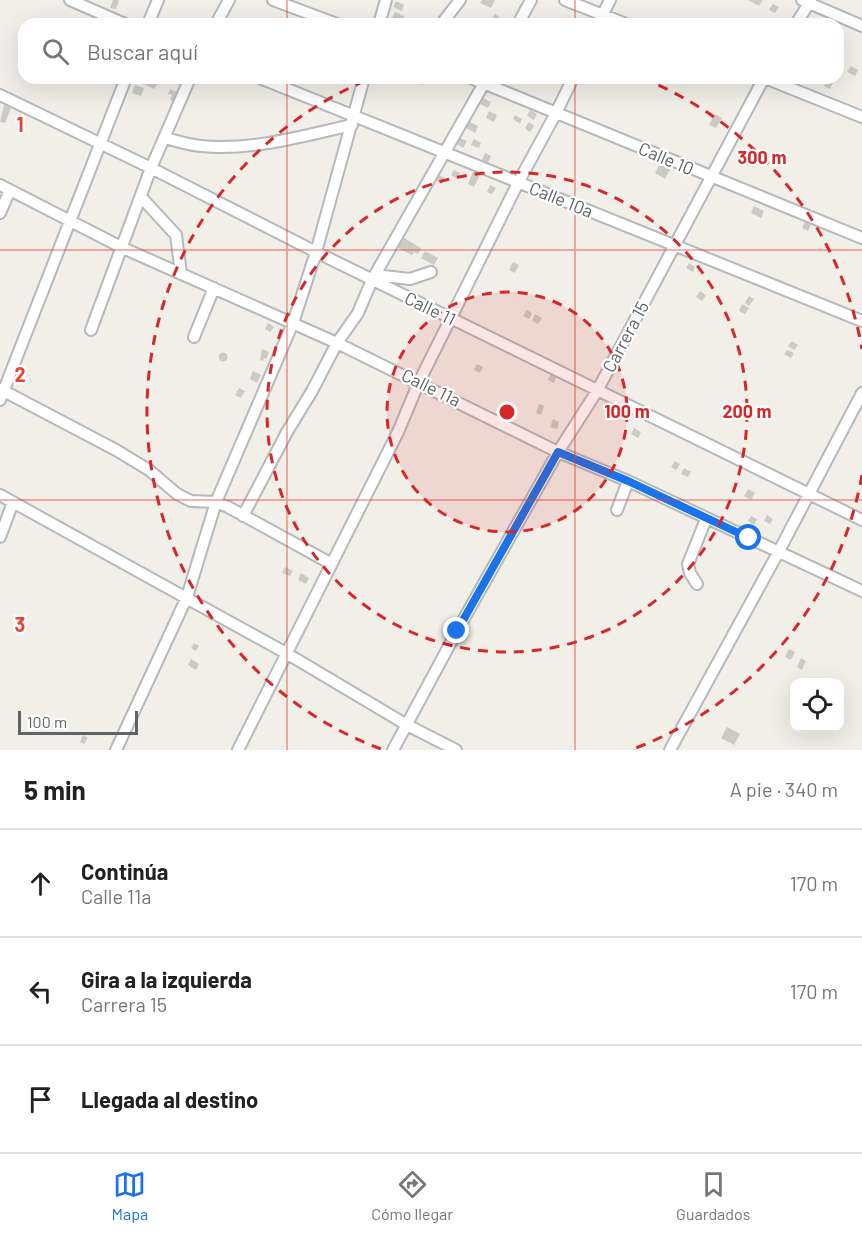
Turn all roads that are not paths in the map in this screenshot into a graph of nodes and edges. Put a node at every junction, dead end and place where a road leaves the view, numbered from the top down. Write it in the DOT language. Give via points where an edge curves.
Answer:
graph roads {
  1 [pos="70,0"];
  2 [pos="158,0"];
  3 [pos="229,0"];
  4 [pos="273,0"];
  5 [pos="386,0"];
  6 [pos="460,0"];
  7 [pos="531,0"];
  8 [pos="565,0"];
  9 [pos="610,0"];
  10 [pos="807,1"];
  11 [pos="111,18"];
  12 [pos="150,18"];
  13 [pos="219,18"];
  14 [pos="321,18"];
  15 [pos="381,18"];
  16 [pos="446,18"];
  17 [pos="521,18"];
  18 [pos="597,18"];
  19 [pos="602,18"];
  20 [pos="799,18"];
  21 [pos="862,26"];
  22 [pos="124,84"];
  23 [pos="188,84"];
  24 [pos="273,84"];
  25 [pos="362,84"];
  26 [pos="483,84"];
  27 [pos="492,84"];
  28 [pos="570,84"];
  29 [pos="761,84"];
  30 [pos="779,84"];
  31 [pos="0,95"];
  32 [pos="556,113"];
  33 [pos="862,117"];
  34 [pos="353,120"];
  35 [pos="165,138"];
  36 [pos="99,144"];
  37 [pos="443,153"];
  38 [pos="151,168"];
  39 [pos="710,177"];
  40 [pos="518,183"];
  41 [pos="5,188"];
  42 [pos="141,197"];
  43 [pos="0,213"];
  44 [pos="71,221"];
  45 [pos="862,238"];
  46 [pos="674,246"];
  47 [pos="123,248"];
  48 [pos="316,252"];
  49 [pos="430,272"];
  50 [pos="181,274"];
  51 [pos="374,277"];
  52 [pos="214,288"];
  53 [pos="451,319"];
  54 [pos="862,321"];
  55 [pos="292,323"];
  56 [pos="92,330"];
  57 [pos="194,337"];
  58 [pos="337,343"];
  59 [pos="419,382"];
  60 [pos="597,391"];
  61 [pos="862,393"];
  62 [pos="1,394"];
  63 [pos="558,452"];
  64 [pos="628,481"];
  65 [pos="809,494"];
  66 [pos="0,495"];
  67 [pos="13,502"];
  68 [pos="216,502"];
  69 [pos="617,510"];
  70 [pos="243,516"];
  71 [pos="706,519"];
  72 [pos="862,520"];
  73 [pos="0,537"];
  74 [pos="779,551"];
  75 [pos="330,563"];
  76 [pos="697,584"];
  77 [pos="862,591"];
  78 [pos="188,597"];
  79 [pos="286,653"];
  80 [pos="407,725"];
  81 [pos="116,750"];
  82 [pos="238,750"];
  83 [pos="393,750"];
  84 [pos="456,750"];
  85 [pos="671,750"];
  1 -- 11 [label="street"];
  2 -- 12 [label="street"];
  3 -- 13 [label="street"];
  4 -- 14 [label="street"];
  5 -- 15 [label="street"];
  6 -- 16 [label="street"];
  7 -- 17 [label="street"];
  8 -- 18 [label="street"];
  9 -- 19 [label="street"];
  10 -- 20 [label="street"];
  10 -- 21 [label="street"];
  22 -- 36 [label="street"];
  23 -- 35 [label="street"];
  24 -- 34 [label="street, Calle 10a"];
  25 -- 34 [label="street"];
  26 -- 37 [label="street"];
  27 -- 32 [label="street, Calle 10"];
  28 -- 32 [label="street"];
  29 -- 39 [label="street, Carrera 15"];
  30 -- 33 [label="street"];
  31 -- 36 [label="street, Calle 11"];
  32 -- 39 [label="street, Calle 10"];
  32 -- 40 [label="street"];
  34 -- 35 [label="street" via="266,144 200,146"];
  34 -- 37 [label="street, Calle 10a"];
  34 -- 48 [label="street"];
  35 -- 38 [label="street"];
  36 -- 38 [label="street, Calle 11"];
  36 -- 44 [label="street"];
  37 -- 40 [label="street, Calle 10a"];
  37 -- 51 [label="street"];
  38 -- 42 [label="street"];
  38 -- 48 [label="street, Calle 11"];
  39 -- 45 [label="street, Calle 10"];
  39 -- 46 [label="street, Carrera 15"];
  40 -- 46 [label="street, Calle 10a"];
  40 -- 53 [label="street"];
  41 -- 43 [label="street"];
  41 -- 44 [label="street, Calle 11a"];
  42 -- 47 [label="street"];
  42 -- 50 [label="street" via="176,235"];
  44 -- 47 [label="street, Calle 11a"];
  44 -- 62 [label="street"];
  46 -- 54 [label="street, Calle 10a"];
  46 -- 60 [label="street, Carrera 15"];
  47 -- 50 [label="street, Calle 11a"];
  47 -- 56 [label="street"];
  48 -- 51 [label="street, Calle 11"];
  48 -- 55 [label="street"];
  49 -- 51 [label="street" via="410,279"];
  50 -- 52 [label="street, Calle 11a"];
  51 -- 53 [label="street, Calle 11"];
  51 -- 58 [label="street" via="358,313"];
  52 -- 55 [label="street, Calle 11a"];
  52 -- 57 [label="street"];
  53 -- 59 [label="street"];
  53 -- 60 [label="street, Calle 11"];
  55 -- 58 [label="street, Calle 11a"];
  55 -- 68 [label="street"];
  58 -- 59 [label="street, Calle 11a"];
  58 -- 70 [label="street"];
  59 -- 63 [label="street, Calle 11a"];
  59 -- 75 [label="street" via="398,432"];
  60 -- 63 [label="street, Carrera 15"];
  60 -- 65 [label="street, Calle 11"];
  61 -- 65 [label="street"];
  62 -- 68 [label="street" via="116,450 149,470 177,494 198,502"];
  63 -- 64 [label="street, Calle 11a"];
  63 -- 80 [label="street, Carrera 15"];
  64 -- 69 [label="street"];
  64 -- 71 [label="street, Calle 11a"];
  65 -- 72 [label="street, Calle 11"];
  65 -- 74 [label="street"];
  66 -- 67 [label="street"];
  67 -- 73 [label="street"];
  67 -- 78 [label="street"];
  68 -- 70 [label="street"];
  68 -- 78 [label="street"];
  70 -- 75 [label="street"];
  71 -- 74 [label="street, Calle 11a"];
  71 -- 76 [label="street" via="688,564"];
  74 -- 77 [label="street, Calle 11a"];
  74 -- 85 [label="street"];
  75 -- 79 [label="street"];
  78 -- 79 [label="street"];
  78 -- 81 [label="street"];
  79 -- 80 [label="street"];
  79 -- 82 [label="street"];
  80 -- 83 [label="street, Carrera 15"];
  80 -- 84 [label="street"];
}
